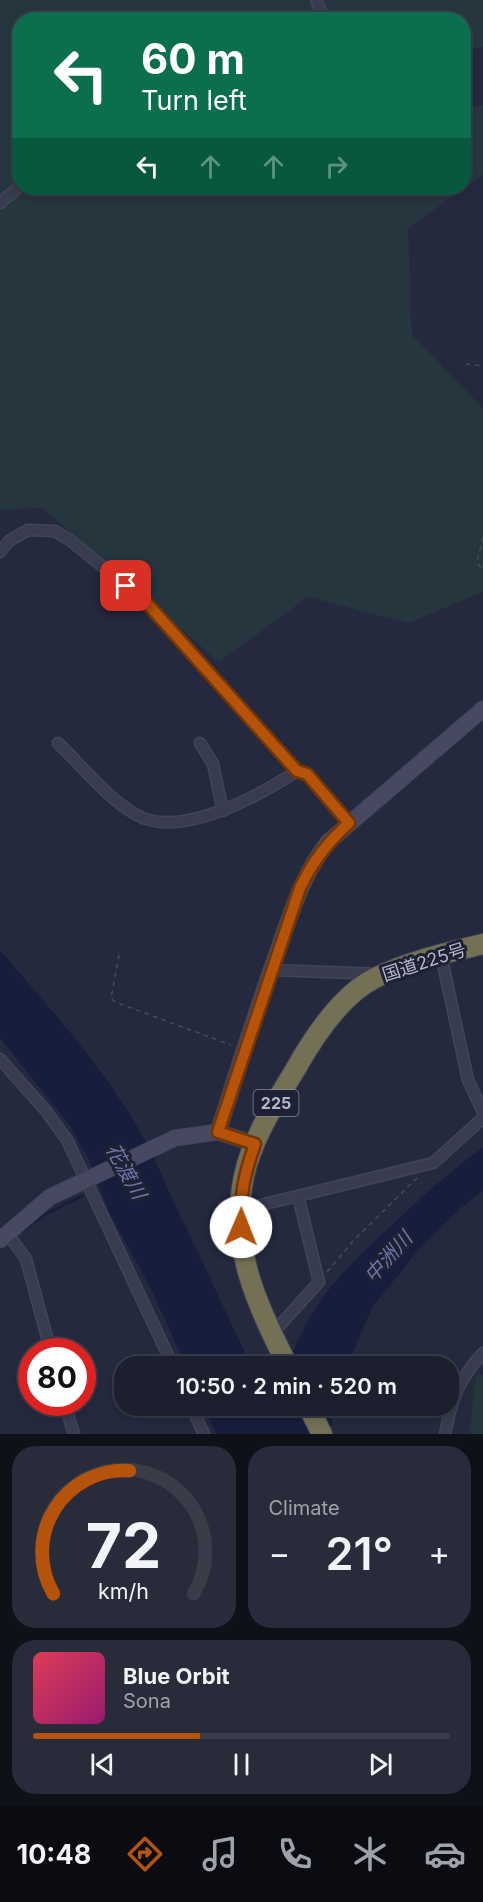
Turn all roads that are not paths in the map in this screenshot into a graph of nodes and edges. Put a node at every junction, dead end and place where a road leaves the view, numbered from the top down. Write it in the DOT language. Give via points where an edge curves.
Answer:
graph roads {
  1 [pos="12,193"];
  2 [pos="0,203"];
  3 [pos="0,552"];
  4 [pos="483,709"];
  5 [pos="58,742"];
  6 [pos="200,743"];
  7 [pos="297,771"];
  8 [pos="223,811"];
  9 [pos="349,823"];
  10 [pos="483,944"];
  11 [pos="441,955"];
  12 [pos="271,970"];
  13 [pos="384,974"];
  14 [pos="0,1059"];
  15 [pos="483,1112"];
  16 [pos="483,1118"];
  17 [pos="218,1132"];
  18 [pos="255,1144"];
  19 [pos="87,1178"];
  20 [pos="298,1196"];
  21 [pos="240,1209"];
  22 [pos="4,1237"];
  23 [pos="271,1335"];
  24 [pos="47,1338"];
  25 [pos="483,1353"];
  26 [pos="167,1356"];
  27 [pos="283,1356"];
  28 [pos="68,1416"];
  29 [pos="195,1416"];
  30 [pos="313,1416"];
  31 [pos="74,1434"];
  32 [pos="204,1434"];
  33 [pos="322,1434"];
  34 [pos="445,1434"];
  1 -- 2 [label="street"];
  3 -- 7 [label="street" via="28,530 55,531 71,541 145,601"];
  4 -- 9 [label="street"];
  5 -- 8 [label="street" via="135,814 170,821"];
  6 -- 8 [label="street" via="213,765"];
  7 -- 8 [label="street" via="248,801"];
  7 -- 9 [label="street" via="307,774"];
  9 -- 12 [label="street" via="314,861 300,888"];
  10 -- 11 [label="highway, 国道225号 / 225"];
  11 -- 13 [label="highway, 国道225号 / 225"];
  11 -- 15 [label="street" via="468,1080"];
  12 -- 13 [label="street"];
  12 -- 17 [label="street"];
  13 -- 18 [label="highway, 国道225号 / 225" via="344,1003 315,1035"];
  14 -- 19 [label="street" via="46,1111"];
  16 -- 20 [label="street" via="433,1163"];
  17 -- 18 [label="street"];
  17 -- 19 [label="street" via="187,1135 162,1143"];
  18 -- 21 [label="highway, 国道225号 / 225" via="244,1175"];
  19 -- 22 [label="street" via="50,1197"];
  19 -- 26 [label="street"];
  20 -- 21 [label="street"];
  20 -- 23 [label="street" via="319,1282"];
  21 -- 23 [label="highway, 国道225号 / 225" via="245,1269"];
  22 -- 24 [label="street" via="26,1259"];
  23 -- 27 [label="highway, 国道225号 / 225"];
  25 -- 34 [label="street" via="453,1397"];
  28 -- 31 [label="street"];
  29 -- 32 [label="street"];
  30 -- 33 [label="highway"];
}
